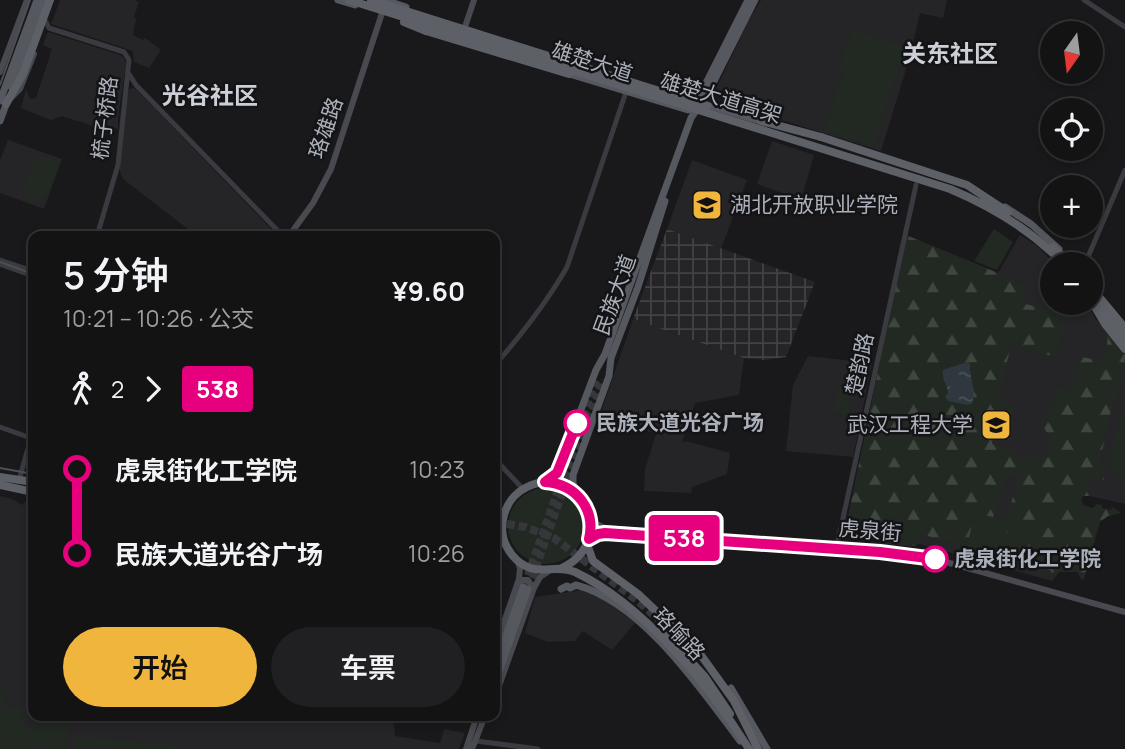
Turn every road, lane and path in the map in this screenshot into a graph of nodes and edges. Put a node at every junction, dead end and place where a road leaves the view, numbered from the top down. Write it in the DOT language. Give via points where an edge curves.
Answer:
graph roads {
  1 [pos="27,0"];
  2 [pos="37,0"];
  3 [pos="338,0"];
  4 [pos="371,0"];
  5 [pos="388,0"];
  6 [pos="474,0"];
  7 [pos="748,0"];
  8 [pos="755,0"];
  9 [pos="1084,0"];
  10 [pos="351,1"];
  11 [pos="49,2"];
  12 [pos="382,18"];
  13 [pos="46,22"];
  14 [pos="466,27"];
  15 [pos="1125,27"];
  16 [pos="42,33"];
  17 [pos="0,72"];
  18 [pos="129,74"];
  19 [pos="569,74"];
  20 [pos="126,91"];
  21 [pos="626,92"];
  22 [pos="3,103"];
  23 [pos="698,107"];
  24 [pos="0,121"];
  25 [pos="762,121"];
  26 [pos="1125,170"];
  27 [pos="916,185"];
  28 [pos="111,188"];
  29 [pos="1010,214"];
  30 [pos="98,231"];
  31 [pos="277,231"];
  32 [pos="277,231"];
  33 [pos="294,231"];
  34 [pos="1049,239"];
  35 [pos="1042,247"];
  36 [pos="1048,252"];
  37 [pos="1048,252"];
  38 [pos="1059,252"];
  39 [pos="1061,252"];
  40 [pos="1089,252"];
  41 [pos="0,262"];
  42 [pos="28,272"];
  43 [pos="1103,301"];
  44 [pos="1103,312"];
  45 [pos="1100,315"];
  46 [pos="1103,315"];
  47 [pos="1125,327"];
  48 [pos="1125,340"];
  49 [pos="1125,349"];
  50 [pos="608,356"];
  51 [pos="500,359"];
  52 [pos="600,379"];
  53 [pos="0,427"];
  54 [pos="28,435"];
  55 [pos="28,450"];
  56 [pos="562,461"];
  57 [pos="500,464"];
  58 [pos="576,466"];
  59 [pos="0,477"];
  60 [pos="19,480"];
  61 [pos="28,481"];
  62 [pos="545,482"];
  63 [pos="0,485"];
  64 [pos="523,489"];
  65 [pos="28,491"];
  66 [pos="578,495"];
  67 [pos="508,503"];
  68 [pos="500,509"];
  69 [pos="590,521"];
  70 [pos="605,530"];
  71 [pos="588,542"];
  72 [pos="500,543"];
  73 [pos="506,546"];
  74 [pos="836,547"];
  75 [pos="517,560"];
  76 [pos="562,568"];
  77 [pos="549,571"];
  78 [pos="628,587"];
  79 [pos="526,588"];
  80 [pos="561,589"];
  81 [pos="618,599"];
  82 [pos="1125,611"];
  83 [pos="666,630"];
  84 [pos="500,638"];
  85 [pos="500,653"];
  86 [pos="500,667"];
  87 [pos="500,679"];
  88 [pos="731,688"];
  89 [pos="475,721"];
  90 [pos="483,721"];
  91 [pos="476,741"];
  92 [pos="747,743"];
  93 [pos="466,749"];
  94 [pos="472,749"];
  95 [pos="538,749"];
  96 [pos="758,749"];
  97 [pos="767,749"];
  1 -- 17 [label="main road"];
  2 -- 22 [label="main road"];
  3 -- 12 [label="main road, 雄楚大道"];
  4 -- 29 [label="highway, 雄楚大道高架, bridge" via="952,184"];
  5 -- 12 [label="main road, 珞雄路"];
  5 -- 14 [label="main road, 雄楚大道"];
  6 -- 14 [label="main road"];
  7 -- 23 [label="main road, 民族大道"];
  8 -- 23 [label="main road, 民族大道"];
  9 -- 15 [label="street"];
  10 -- 19 [label="highway, bridge" via="426,31"];
  10 -- 36 [label="highway, 雄楚大道高架, bridge" via="950,189 1013,220"];
  11 -- 13 [label="main road"];
  11 -- 22 [label="highway" via="23,74"];
  12 -- 19 [label="main road, 雄楚大道"];
  12 -- 33 [label="main road, 珞雄路" via="331,169"];
  13 -- 16 [label="main road"];
  13 -- 18 [label="street" via="49,28 124,52"];
  14 -- 23 [label="main road, 雄楚大道" via="681,94"];
  16 -- 22 [label="main road" via="20,89"];
  16 -- 28 [label="street, 梳子桥路" via="47,30 83,41 122,54 127,60"];
  18 -- 20 [label="street, 梳子桥路"];
  18 -- 31 [label="street"];
  19 -- 21 [label="main road, 雄楚大道"];
  20 -- 28 [label="street, 梳子桥路"];
  20 -- 32 [label="street" via="136,88"];
  21 -- 23 [label="main road, 雄楚大道" via="677,108"];
  21 -- 51 [label="street" via="567,267"];
  22 -- 24 [label="main road"];
  23 -- 25 [label="main road, 雄楚大道"];
  23 -- 35 [label="main road, 雄楚大道" via="950,191 989,209"];
  23 -- 50 [label="main road, 民族大道"];
  25 -- 29 [label="highway, bridge" via="967,185"];
  25 -- 34 [label="main road, 雄楚大道" via="954,183 1008,208"];
  26 -- 40 [label="street"];
  27 -- 74 [label="street, 楚韵路"];
  28 -- 30 [label="street, 梳子桥路"];
  29 -- 38 [label="highway, 雄楚大道高架, bridge"];
  34 -- 35 [label="main road" via="1040,240"];
  34 -- 39 [label="main road, 雄楚大道"];
  35 -- 37 [label="main road, 雄楚大道"];
  41 -- 42 [label="street"];
  43 -- 47 [label="highway"];
  44 -- 48 [label="highway"];
  45 -- 49 [label="highway"];
  46 -- 48 [label="main road"];
  50 -- 52 [label="main road"];
  50 -- 56 [label="main road, 民族大道" via="596,370"];
  50 -- 58 [label="main road, 民族大道" via="609,376"];
  53 -- 54 [label="street"];
  55 -- 60 [label="street"];
  56 -- 58 [label="main road" via="567,468"];
  56 -- 62 [label="main road, 民族大道" via="555,477"];
  57 -- 64 [label="street"];
  58 -- 66 [label="main road, 民族大道" via="573,483"];
  59 -- 60 [label="highway"];
  60 -- 61 [label="highway"];
  62 -- 64 [label="highway"];
  62 -- 66 [label="highway"];
  63 -- 65 [label="highway"];
  64 -- 67 [label="highway"];
  66 -- 69 [label="highway"];
  67 -- 68 [label="highway"];
  67 -- 73 [label="highway" via="502,520"];
  69 -- 70 [label="main road"];
  69 -- 71 [label="highway"];
  70 -- 71 [label="main road"];
  70 -- 74 [label="main road, 虎泉街"];
  71 -- 76 [label="highway" via="574,561"];
  71 -- 78 [label="highway, 珞喻路" via="593,561"];
  72 -- 73 [label="highway"];
  73 -- 75 [label="highway"];
  74 -- 82 [label="main road, 虎泉街" via="936,556"];
  75 -- 77 [label="highway" via="535,570"];
  75 -- 79 [label="main road"];
  76 -- 77 [label="highway"];
  76 -- 81 [label="highway, 珞喻路"];
  77 -- 79 [label="main road"];
  78 -- 81 [label="highway" via="618,588"];
  78 -- 92 [label="highway, 珞喻路" via="698,650 718,676 734,701"];
  79 -- 84 [label="main road"];
  79 -- 85 [label="main road"];
  79 -- 86 [label="main road"];
  79 -- 87 [label="main road"];
  80 -- 92 [label="main road" via="576,585 590,589 633,617 686,669"];
  81 -- 92 [label="highway, 珞喻路" via="676,652"];
  83 -- 92 [label="highway" via="715,690"];
  88 -- 97 [label="main road"];
  89 -- 93 [label="main road"];
  90 -- 91 [label="main road"];
  91 -- 94 [label="main road"];
  91 -- 95 [label="street"];
  92 -- 96 [label="highway, 珞喻路"];
}
